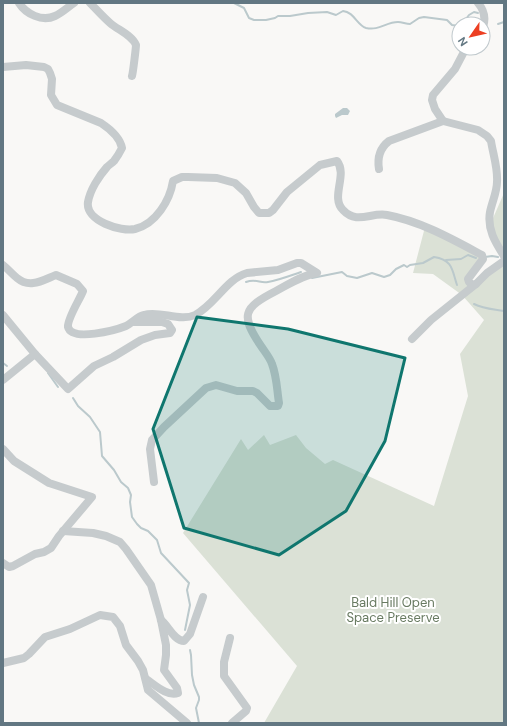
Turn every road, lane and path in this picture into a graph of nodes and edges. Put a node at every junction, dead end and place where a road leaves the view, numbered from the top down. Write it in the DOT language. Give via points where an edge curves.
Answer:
graph roads {
  1 [pos="19,3"];
  2 [pos="74,3"];
  3 [pos="90,3"];
  4 [pos="478,3"];
  5 [pos="485,16"];
  6 [pos="462,56"];
  7 [pos="3,67"];
  8 [pos="132,76"];
  9 [pos="443,121"];
  10 [pos="379,169"];
  11 [pos="504,256"];
  12 [pos="504,261"];
  13 [pos="3,265"];
  14 [pos="476,284"];
  15 [pos="3,315"];
  16 [pos="134,322"];
  17 [pos="412,339"];
  18 [pos="35,354"];
  19 [pos="3,380"];
  20 [pos="3,449"];
  21 [pos="154,482"];
  22 [pos="63,531"];
  23 [pos="3,563"];
  24 [pos="203,597"];
  25 [pos="161,620"];
  26 [pos="230,638"];
  27 [pos="3,663"];
  28 [pos="146,679"];
  29 [pos="187,723"];
  30 [pos="232,723"];
  1 -- 2 [label="street" via="28,13 42,18 55,16"];
  3 -- 8 [label="street" via="136,46"];
  4 -- 5 [label="street" via="484,10"];
  6 -- 9 [label="street" via="455,69 433,95 435,109"];
  7 -- 14 [label="street" via="26,65 48,69 52,78 51,95 57,105 101,123 118,138 122,148 99,179 88,203 97,220 122,229 137,229 163,208 173,181 182,177 217,178 235,183 246,193 259,213 269,213 287,192 320,165 336,161 340,165 341,173 338,190 342,210 354,217 384,214 400,218 425,227 482,255 483,259 468,279 470,284"];
  9 -- 10 [label="street" via="389,141 380,152"];
  9 -- 11 [label="street" via="478,130 491,141 498,180 490,212 490,225 494,240"];
  12 -- 14 [label="street"];
  13 -- 16 [label="street" via="17,278 28,283 38,283 56,274 81,287 83,291 68,322 68,328 74,333 100,333"];
  14 -- 17 [label="street" via="431,320"];
  15 -- 18 [label="street"];
  16 -- 18 [label="street" via="162,322 168,324 172,330 170,333 141,340 94,366 68,388"];
  16 -- 21 [label="street" via="145,314 189,317 196,314 248,272 278,270 297,263 317,272 262,298 252,306 248,314 250,329 272,364 278,406 270,406 253,391 237,392 219,385 206,388 152,440 150,449"];
  18 -- 19 [label="street"];
  20 -- 22 [label="street" via="14,461 49,483 92,497"];
  22 -- 23 [label="street" via="48,550 13,566 9,567"];
  22 -- 25 [label="street" via="93,533 120,542 151,585"];
  24 -- 25 [label="street" via="190,634 184,641 177,639"];
  25 -- 28 [label="street" via="166,655 164,670 178,691 176,694 168,693"];
  26 -- 30 [label="street" via="224,662 224,676 247,708"];
  27 -- 28 [label="street" via="24,658 45,637 100,615 107,615 117,621 126,645 138,661"];
  28 -- 29 [label="street" via="148,690"];
}
